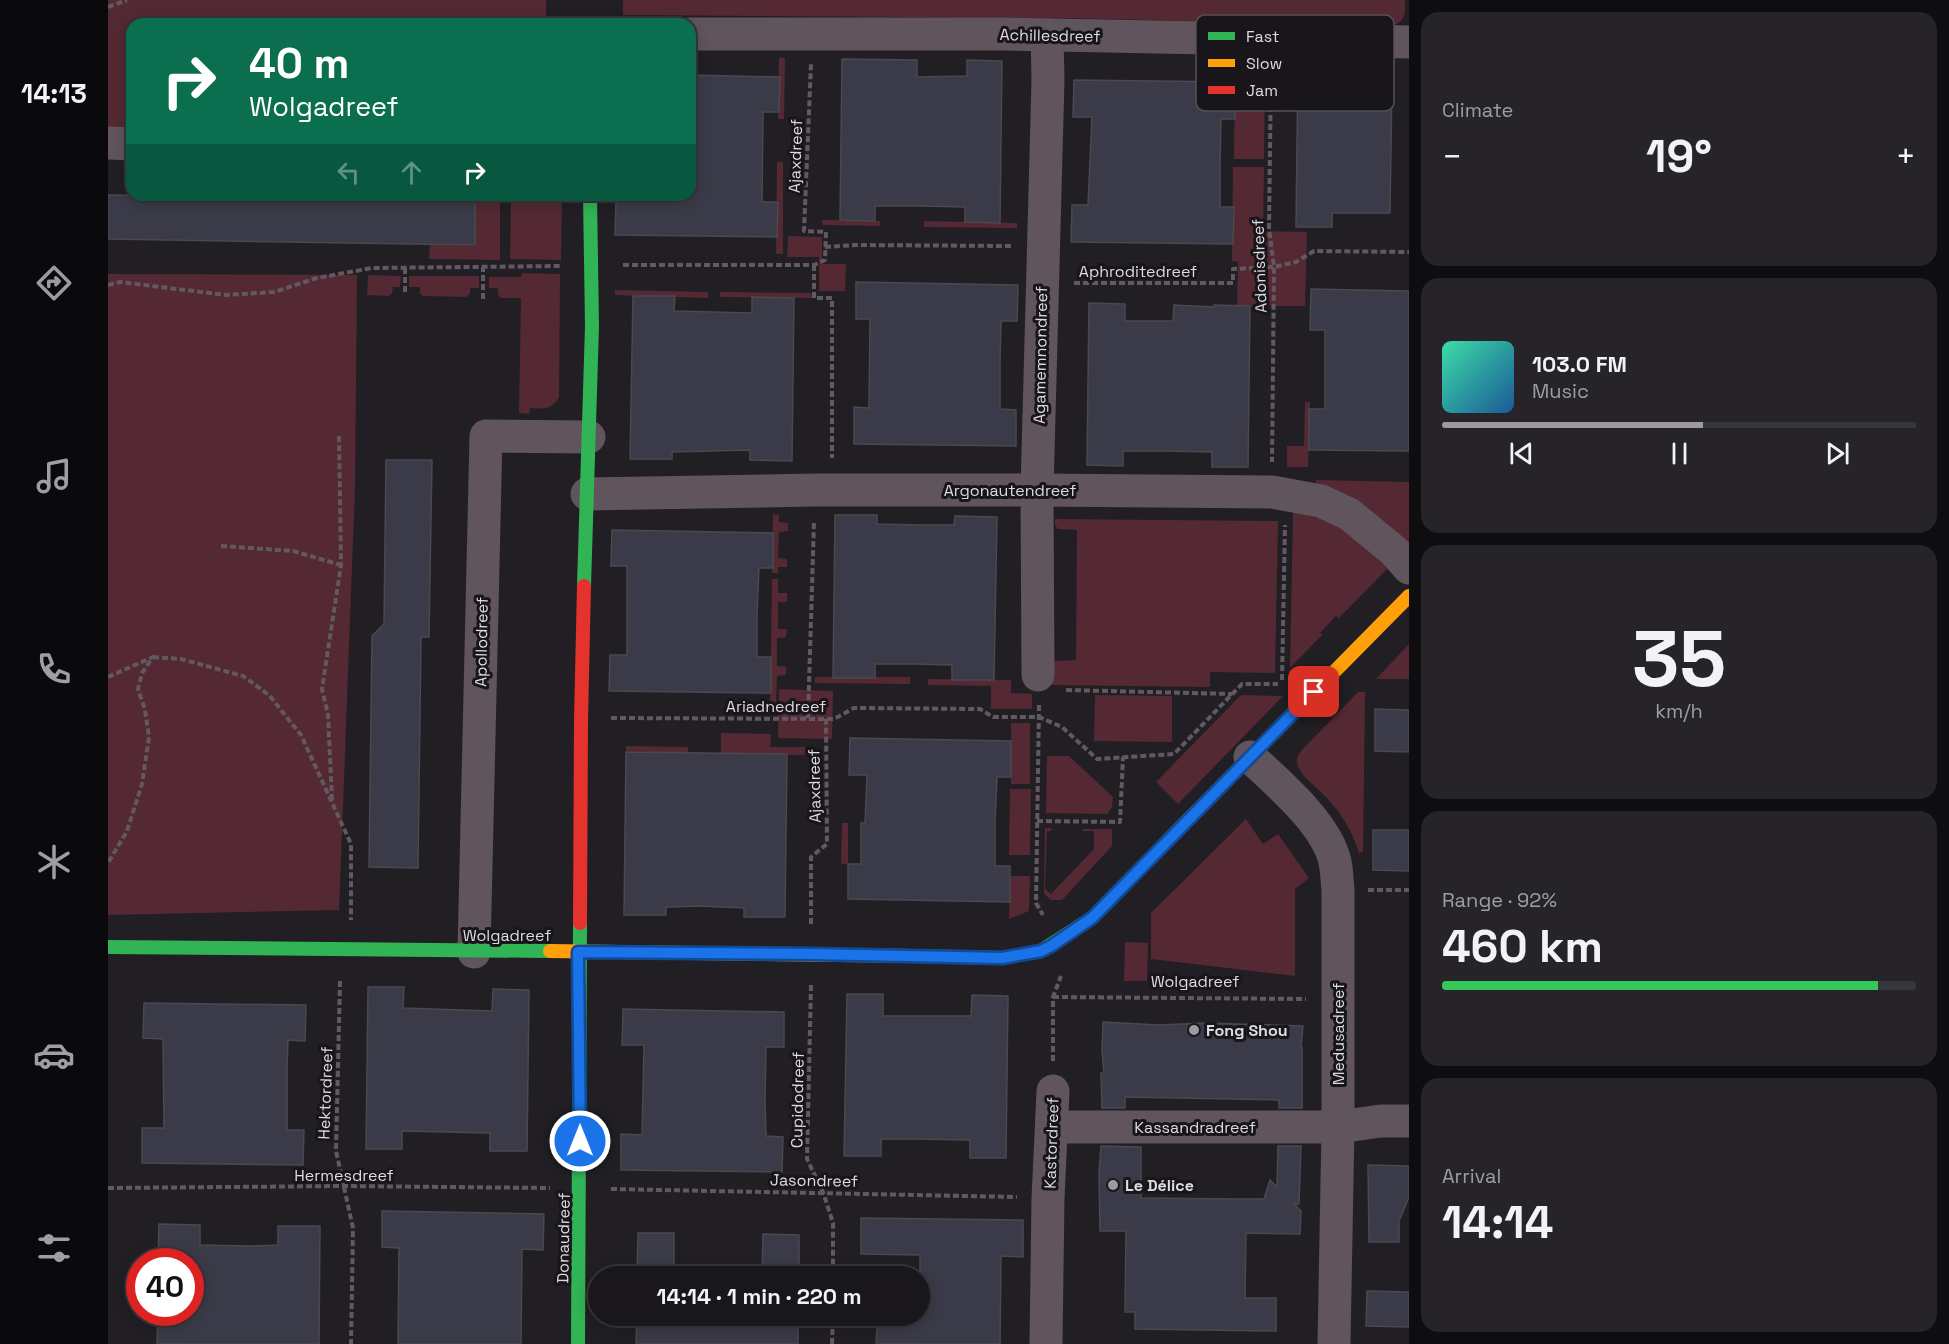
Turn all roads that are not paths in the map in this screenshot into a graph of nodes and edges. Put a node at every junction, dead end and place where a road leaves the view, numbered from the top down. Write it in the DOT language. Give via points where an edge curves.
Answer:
graph roads {
  1 [pos="696,34"];
  2 [pos="1047,35"];
  3 [pos="1196,37"];
  4 [pos="1394,42"];
  5 [pos="1409,42"];
  6 [pos="108,143"];
  7 [pos="126,144"];
  8 [pos="590,201"];
  9 [pos="589,438"];
  10 [pos="1037,490"];
  11 [pos="587,494"];
  12 [pos="1409,568"];
  13 [pos="1409,596"];
  14 [pos="1050,683"];
  15 [pos="1250,757"];
  16 [pos="108,946"];
  17 [pos="474,952"];
  18 [pos="578,952"];
  19 [pos="1053,1091"];
  20 [pos="1409,1121"];
  21 [pos="1052,1126"];
  22 [pos="1338,1127"];
  23 [pos="578,1344"];
  24 [pos="1046,1344"];
  25 [pos="1334,1344"];
  1 -- 2 [label="street, Achillesdreef"];
  2 -- 3 [label="street, Achillesdreef"];
  2 -- 10 [label="street, Agamemnondreef"];
  4 -- 5 [label="street, Achillesdreef"];
  6 -- 7 [label="street"];
  8 -- 9 [label="street" via="593,266"];
  9 -- 11 [label="street"];
  9 -- 17 [label="street, Apollodreef" via="486,436"];
  10 -- 11 [label="street, Argonautendreef"];
  10 -- 12 [label="street, Argonautendreef" via="1279,493 1322,501 1349,514"];
  10 -- 14 [label="street, Agamemnondreef"];
  11 -- 18 [label="street"];
  13 -- 15 [label="street, Wolgadreef"];
  15 -- 18 [label="street, Wolgadreef" via="1092,918 1041,951 1002,958"];
  15 -- 22 [label="street, Medusadreef" via="1296,801 1322,833 1335,860"];
  16 -- 17 [label="street, Wolgadreef"];
  17 -- 18 [label="street, Wolgadreef"];
  18 -- 23 [label="street, Donaudreef"];
  19 -- 21 [label="street, Kastordreef"];
  20 -- 22 [label="street, Kassandradreef" via="1381,1120"];
  21 -- 22 [label="street, Kassandradreef"];
  21 -- 24 [label="street, Kastordreef"];
  22 -- 25 [label="street, Medusadreef"];
}
